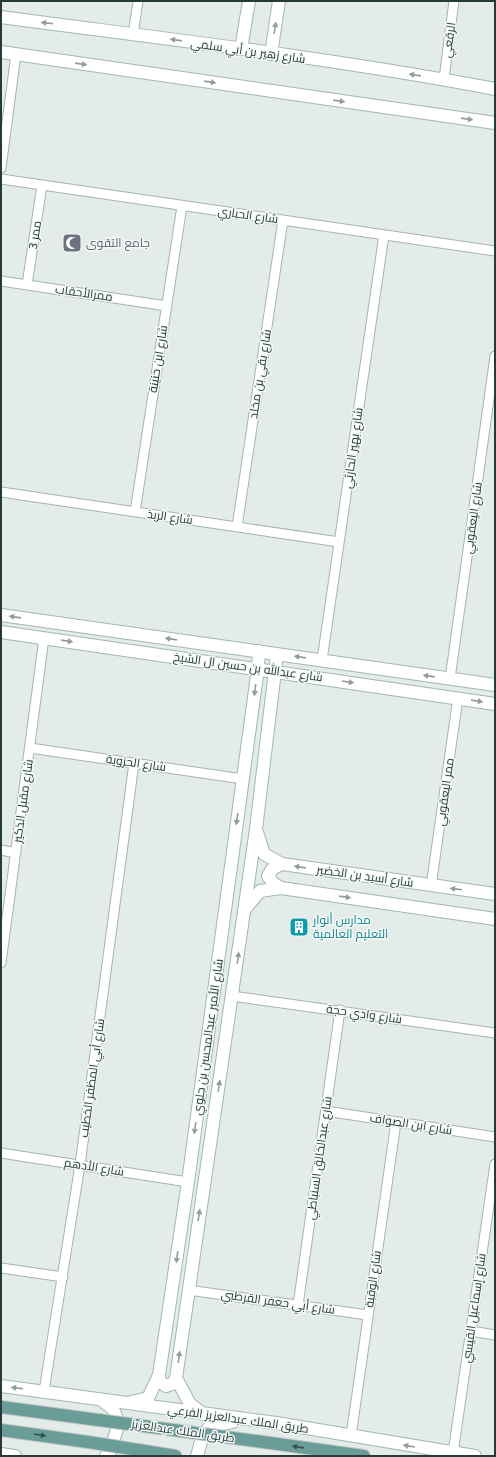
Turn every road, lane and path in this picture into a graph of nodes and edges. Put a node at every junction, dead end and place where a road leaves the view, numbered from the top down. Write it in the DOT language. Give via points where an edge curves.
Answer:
graph roads {
  1 [pos="138,1"];
  2 [pos="249,1"];
  3 [pos="280,1"];
  4 [pos="454,1"];
  5 [pos="1,17"];
  6 [pos="133,34"];
  7 [pos="241,49"];
  8 [pos="1,52"];
  9 [pos="16,54"];
  10 [pos="271,54"];
  11 [pos="444,79"];
  12 [pos="495,89"];
  13 [pos="495,123"];
  14 [pos="1,168"];
  15 [pos="1,179"];
  16 [pos="42,185"];
  17 [pos="182,206"];
  18 [pos="283,220"];
  19 [pos="384,235"];
  20 [pos="495,251"];
  21 [pos="1,281"];
  22 [pos="27,285"];
  23 [pos="167,306"];
  24 [pos="495,356"];
  25 [pos="491,408"];
  26 [pos="1,492"];
  27 [pos="135,512"];
  28 [pos="237,527"];
  29 [pos="339,542"];
  30 [pos="1,615"];
  31 [pos="1,632"];
  32 [pos="44,638"];
  33 [pos="259,651"];
  34 [pos="277,654"];
  35 [pos="322,660"];
  36 [pos="258,668"];
  37 [pos="276,671"];
  38 [pos="450,679"];
  39 [pos="495,685"];
  40 [pos="458,698"];
  41 [pos="495,704"];
  42 [pos="30,748"];
  43 [pos="134,763"];
  44 [pos="243,779"];
  45 [pos="256,829"];
  46 [pos="1,850"];
  47 [pos="16,853"];
  48 [pos="282,864"];
  49 [pos="431,886"];
  50 [pos="281,888"];
  51 [pos="495,894"];
  52 [pos="244,909"];
  53 [pos="495,919"];
  54 [pos="1,963"];
  55 [pos="232,996"];
  56 [pos="340,1010"];
  57 [pos="495,1033"];
  58 [pos="326,1111"];
  59 [pos="396,1122"];
  60 [pos="495,1137"];
  61 [pos="1,1153"];
  62 [pos="495,1164"];
  63 [pos="80,1165"];
  64 [pos="188,1182"];
  65 [pos="1,1268"];
  66 [pos="63,1277"];
  67 [pos="188,1290"];
  68 [pos="298,1305"];
  69 [pos="368,1315"];
  70 [pos="471,1331"];
  71 [pos="495,1335"];
  72 [pos="159,1375"];
  73 [pos="176,1378"];
  74 [pos="1,1386"];
  75 [pos="44,1392"];
  76 [pos="80,1396"];
  77 [pos="128,1403"];
  78 [pos="1,1406"];
  79 [pos="203,1414"];
  80 [pos="276,1423"];
  81 [pos="1,1430"];
  82 [pos="351,1436"];
  83 [pos="453,1453"];
  84 [pos="1,1454"];
  85 [pos="15,1456"];
  86 [pos="106,1456"];
  87 [pos="176,1456"];
  88 [pos="197,1456"];
  89 [pos="364,1456"];
  90 [pos="475,1456"];
  1 -- 6 [label="street"];
  2 -- 7 [label="street"];
  10 -- 3 [label="street, one-way"];
  4 -- 11 [label="street, الرقعي"];
  6 -- 5 [label="street, شارع زهير بن أبي سلمي, one-way"];
  7 -- 6 [label="street, شارع زهير بن أبي سلمي, one-way"];
  7 -- 10 [label="street, شارع زهير بن أبي سلمي"];
  8 -- 9 [label="street"];
  9 -- 13 [label="street, one-way"];
  9 -- 14 [label="street"];
  11 -- 10 [label="street, شارع زهير بن أبي سلمي, one-way"];
  11 -- 12 [label="street, شارع زهير بن أبي سلمي"];
  15 -- 16 [label="street, شارع الحباري"];
  16 -- 17 [label="street, شارع الحباري"];
  16 -- 22 [label="street, ممر 3"];
  17 -- 18 [label="street, شارع الحباري"];
  17 -- 23 [label="street, شارع ابن حنينة"];
  18 -- 19 [label="street, شارع الحباري"];
  18 -- 28 [label="street, شارع بقي بن مخلد"];
  19 -- 20 [label="street, شارع الحباري"];
  19 -- 29 [label="street, شارع بهير الحارثي"];
  21 -- 22 [label="street, ممرالأحقاب"];
  22 -- 23 [label="street, ممرالأحقاب"];
  23 -- 27 [label="street, شارع ابن حنينة"];
  24 -- 25 [label="street, شارع اليعقوبي"];
  25 -- 38 [label="street, شارع اليعقوبي"];
  26 -- 27 [label="street, شارع الربذ"];
  27 -- 28 [label="street, شارع الربذ"];
  28 -- 29 [label="street, شارع الربذ"];
  29 -- 35 [label="street, شارع بهير الحارثي"];
  33 -- 30 [label="street, شارع عبدالله بن حسين ال الشيخ, one-way"];
  31 -- 32 [label="street, شارع عبدالله بن حسين ال الشيخ"];
  32 -- 36 [label="street, شارع عبدالله بن حسين ال الشيخ, one-way"];
  32 -- 42 [label="street, شارع مقبل الذكير"];
  33 -- 34 [label="street, شارع عبدالله بن حسين ال الشيخ"];
  33 -- 36 [label="street, شارع الأمير عبدالمحسن بن جلوي"];
  35 -- 34 [label="street, شارع عبدالله بن حسين ال الشيخ, one-way"];
  34 -- 37 [label="street, شارع الأمير عبدالمحسن بن جلوي"];
  38 -- 35 [label="street, شارع عبدالله بن حسين ال الشيخ, one-way"];
  36 -- 37 [label="street, شارع عبدالله بن حسين ال الشيخ"];
  36 -- 44 [label="street, شارع الأمير عبدالمحسن بن جلوي, one-way"];
  37 -- 40 [label="street, شارع عبدالله بن حسين ال الشيخ, one-way"];
  37 -- 45 [label="street, شارع الأمير عبدالمحسن بن جلوي"];
  38 -- 39 [label="street, شارع عبدالله بن حسين ال الشيخ"];
  40 -- 41 [label="street, شارع عبدالله بن حسين ال الشيخ, one-way"];
  40 -- 49 [label="street, ممر اليعقوبي"];
  42 -- 43 [label="street, شارع الحزوية"];
  42 -- 47 [label="street, شارع مقبل الذكير"];
  43 -- 44 [label="street, شارع الحزوية"];
  43 -- 63 [label="street, شارع أبي المظفر الخطيب"];
  44 -- 64 [label="street, شارع الأمير عبدالمحسن بن جلوي, one-way"];
  45 -- 48 [label="street, شارع أسيد بن الخضير" via="264,854"];
  45 -- 52 [label="street, شارع الأمير عبدالمحسن بن جلوي"];
  46 -- 47 [label="street"];
  47 -- 54 [label="street, شارع مقبل الذكير"];
  49 -- 48 [label="street, شارع أسيد بن الخضير, one-way"];
  48 -- 50 [label="street" via="272,869 268,876 273,884"];
  51 -- 49 [label="street, شارع أسيد بن الخضير, one-way"];
  50 -- 52 [label="street, شارع أسيد بن الخضير" via="260,891"];
  50 -- 53 [label="street, شارع أسيد بن الخضير, one-way"];
  55 -- 52 [label="street, شارع الأمير عبدالمحسن بن جلوي, one-way"];
  55 -- 56 [label="street, شارع وادي حجة"];
  67 -- 55 [label="street, شارع الأمير عبدالمحسن بن جلوي, one-way"];
  56 -- 57 [label="street, شارع وادي حجة"];
  56 -- 58 [label="street, شارع عبدالخالق السنباطي"];
  58 -- 59 [label="street, شارع ابن الصواف"];
  58 -- 68 [label="street, شارع عبدالخالق السنباطي"];
  59 -- 60 [label="street, شارع ابن الصواف"];
  59 -- 69 [label="street, شارع الوقبة"];
  61 -- 63 [label="street, شارع الأدهم"];
  62 -- 70 [label="street, شارع إسماعيل القيسي"];
  63 -- 64 [label="street, شارع الأدهم"];
  63 -- 66 [label="street, شارع أبي المظفر الخطيب"];
  64 -- 72 [label="street, شارع الأمير عبدالمحسن بن جلوي, one-way"];
  65 -- 66 [label="street"];
  66 -- 75 [label="street, شارع أبي المظفر الخطيب"];
  67 -- 68 [label="street, شارع أبي جعفر القرطبي"];
  73 -- 67 [label="street, شارع الأمير عبدالمحسن بن جلوي, one-way"];
  68 -- 69 [label="street, شارع أبي جعفر القرطبي"];
  69 -- 82 [label="street, شارع الوقبة"];
  70 -- 71 [label="street"];
  70 -- 83 [label="street, شارع إسماعيل القيسي"];
  72 -- 73 [label="street" via="160,1382 166,1386 172,1384"];
  72 -- 77 [label="street, شارع الأمير عبدالمحسن بن جلوي" via="148,1398"];
  73 -- 79 [label="street" via="190,1404"];
  75 -- 74 [label="street, طريق الملك عبدالعزيز الفرعي, one-way"];
  75 -- 76 [label="street, طريق الملك عبدالعزيز الفرعي"];
  76 -- 77 [label="street, طريق الملك عبدالعزيز الفرعي"];
  76 -- 86 [label="street" via="102,1400 113,1409 119,1423 109,1454"];
  77 -- 79 [label="street, طريق الملك عبدالعزيز الفرعي"];
  89 -- 78 [label="main road, طريق الملك عبدالعزيز, one-way, bridge"];
  79 -- 80 [label="street, طريق الملك عبدالعزيز الفرعي"];
  80 -- 82 [label="street, طريق الملك عبدالعزيز الفرعي"];
  80 -- 88 [label="street" via="231,1422 209,1427 202,1438"];
  81 -- 87 [label="main road, طريق الملك عبدالعزيز, one-way, bridge"];
  83 -- 82 [label="street, طريق الملك عبدالعزيز الفرعي, one-way"];
  83 -- 90 [label="street, طريق الملك عبدالعزيز الفرعي"];
  84 -- 85 [label="street"];
}
